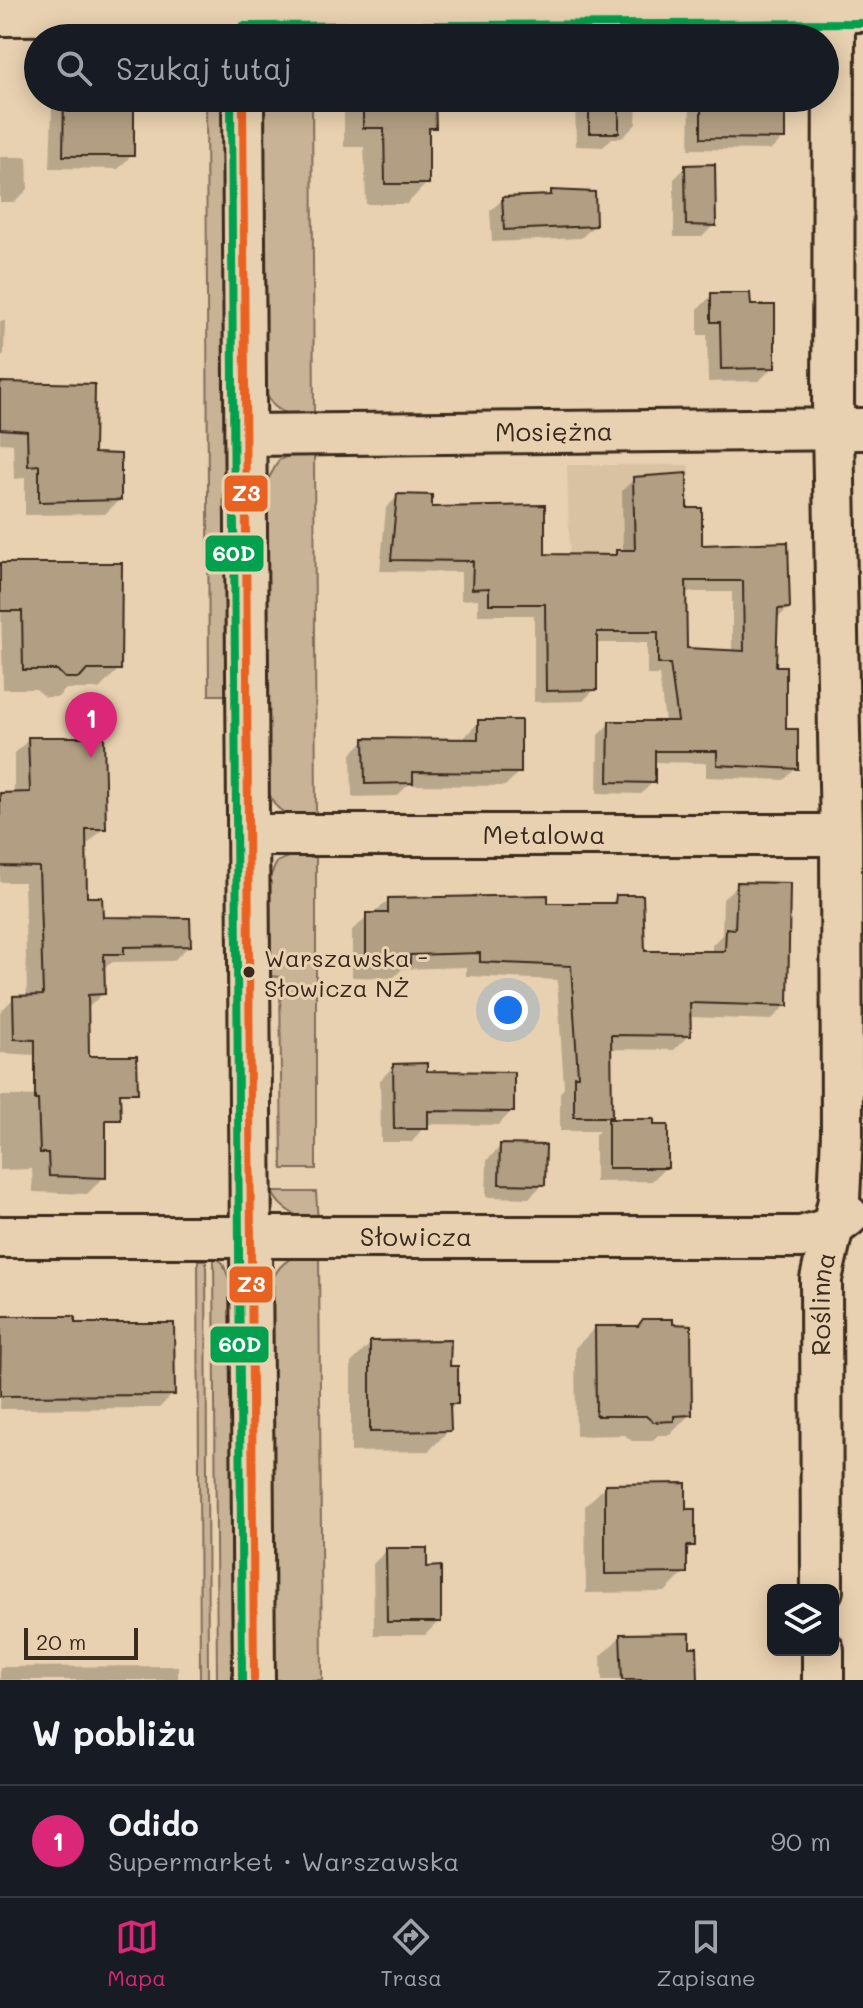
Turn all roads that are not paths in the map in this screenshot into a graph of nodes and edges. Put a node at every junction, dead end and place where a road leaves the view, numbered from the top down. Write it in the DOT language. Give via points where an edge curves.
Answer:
graph roads {
  1 [pos="849,11"];
  2 [pos="0,15"];
  3 [pos="243,17"];
  4 [pos="243,112"];
  5 [pos="848,429"];
  6 [pos="246,435"];
  7 [pos="248,835"];
  8 [pos="841,835"];
  9 [pos="863,1203"];
  10 [pos="832,1228"];
  11 [pos="0,1237"];
  12 [pos="251,1238"];
  13 [pos="822,1584"];
  14 [pos="823,1656"];
  15 [pos="254,1680"];
  16 [pos="823,1680"];
  1 -- 3 [label="street"];
  1 -- 5 [label="street, Roślinna"];
  2 -- 3 [label="street"];
  4 -- 6 [label="street"];
  5 -- 6 [label="street, Mosiężna"];
  5 -- 8 [label="street, Roślinna"];
  6 -- 7 [label="street"];
  7 -- 8 [label="street, Metalowa"];
  7 -- 12 [label="street"];
  8 -- 10 [label="street, Roślinna" via="842,1133 839,1200"];
  9 -- 10 [label="street"];
  10 -- 12 [label="street, Słowicza" via="801,1237"];
  10 -- 13 [label="street, Roślinna" via="821,1279"];
  11 -- 12 [label="street, Słowicza"];
  12 -- 15 [label="street"];
  14 -- 16 [label="street"];
}
